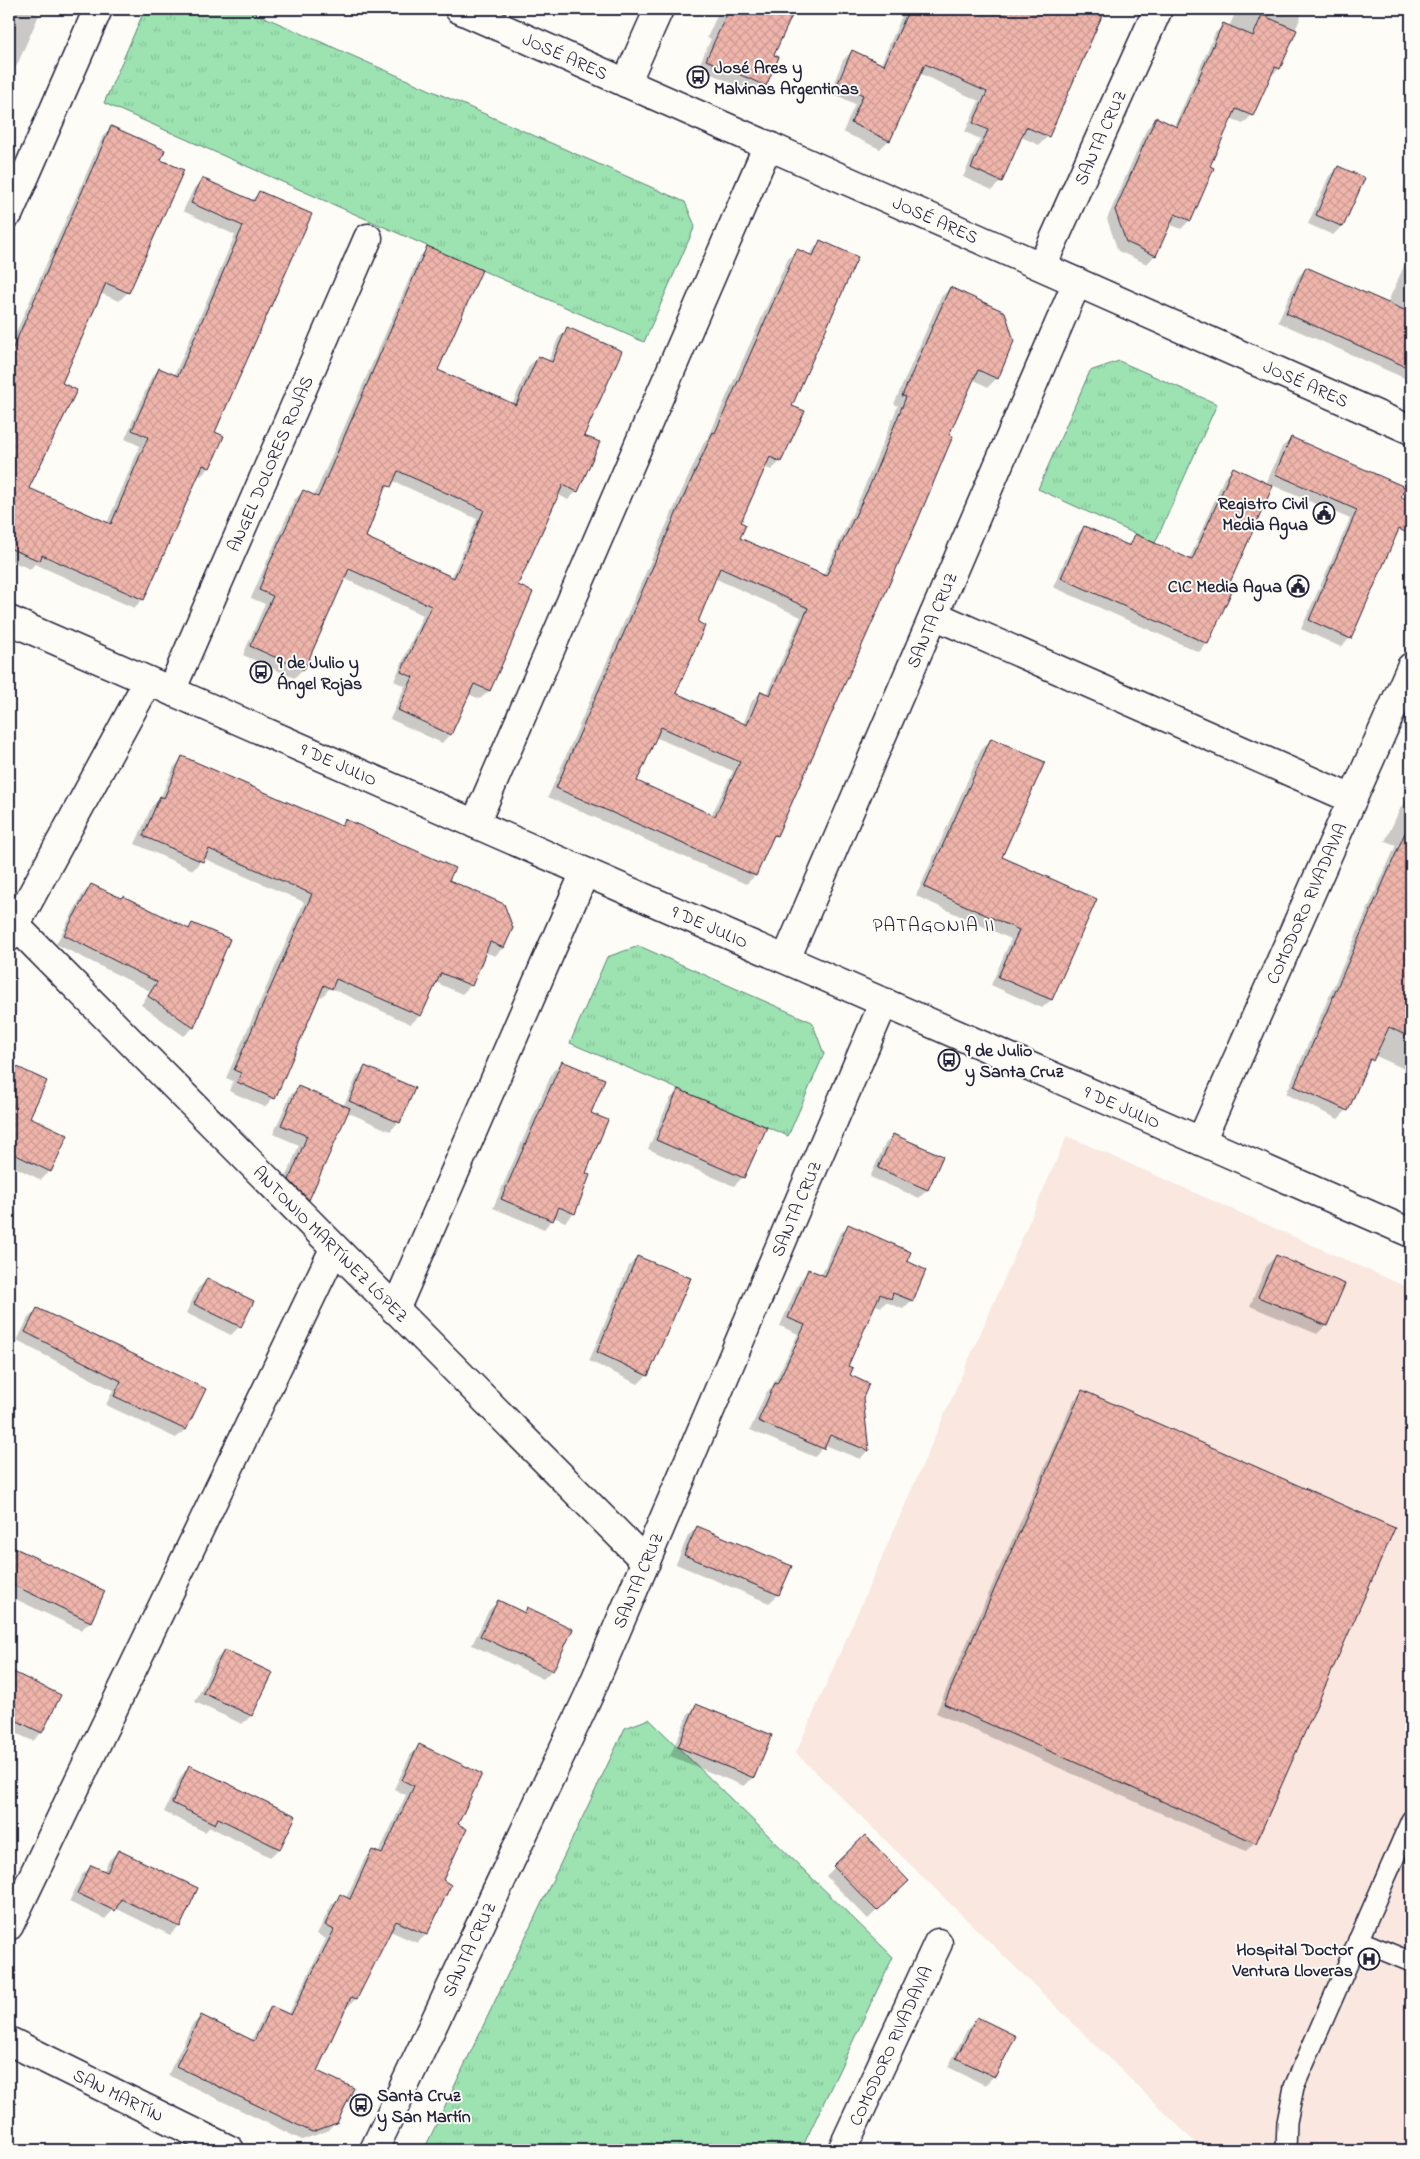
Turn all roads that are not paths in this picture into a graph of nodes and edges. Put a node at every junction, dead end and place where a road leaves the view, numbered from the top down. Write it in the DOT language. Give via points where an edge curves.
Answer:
graph roads {
  1 [pos="98,9"];
  2 [pos="459,9"];
  3 [pos="659,9"];
  4 [pos="1158,9"];
  5 [pos="626,83"];
  6 [pos="768,145"];
  7 [pos="9,212"];
  8 [pos="368,238"];
  9 [pos="1042,266"];
  10 [pos="1077,282"];
  11 [pos="1411,430"];
  12 [pos="934,616"];
  13 [pos="9,620"];
  14 [pos="1411,667"];
  15 [pos="160,686"];
  16 [pos="1352,799"];
  17 [pos="476,824"];
  18 [pos="585,872"];
  19 [pos="12,931"];
  20 [pos="786,959"];
  21 [pos="884,1002"];
  22 [pos="1201,1141"];
  23 [pos="1411,1233"];
  24 [pos="334,1249"];
  25 [pos="395,1310"];
  26 [pos="646,1562"];
  27 [pos="1411,1820"];
  28 [pos="9,1926"];
  29 [pos="1358,1940"];
  30 [pos="938,1942"];
  31 [pos="1411,1962"];
  32 [pos="9,2041"];
  33 [pos="230,2150"];
  34 [pos="374,2150"];
  35 [pos="842,2150"];
  36 [pos="1286,2150"];
  1 -- 7 [label="street"];
  2 -- 5 [label="street, JOSÉ ARES"];
  3 -- 5 [label="street"];
  4 -- 9 [label="street, SANTA CRUZ"];
  5 -- 6 [label="street, JOSÉ ARES"];
  6 -- 9 [label="street, JOSÉ ARES"];
  6 -- 17 [label="street"];
  8 -- 15 [label="street, ANGEL DOLORES ROJAS"];
  9 -- 10 [label="street, JOSÉ ARES"];
  10 -- 11 [label="street, JOSÉ ARES"];
  10 -- 12 [label="street, SANTA CRUZ"];
  12 -- 16 [label="street"];
  12 -- 20 [label="street, SANTA CRUZ"];
  13 -- 15 [label="street, 9 DE JULIO"];
  14 -- 16 [label="street, COMODORO RIVADAVIA"];
  15 -- 17 [label="street, 9 DE JULIO"];
  15 -- 19 [label="street, ANGEL DOLORES ROJAS"];
  16 -- 22 [label="street, COMODORO RIVADAVIA"];
  17 -- 18 [label="street, 9 DE JULIO"];
  18 -- 20 [label="street, 9 DE JULIO"];
  18 -- 25 [label="street"];
  19 -- 24 [label="street, ANTONIO MARTÍNEZ LÓPEZ"];
  20 -- 21 [label="street, 9 DE JULIO"];
  21 -- 22 [label="street, 9 DE JULIO"];
  21 -- 26 [label="street, SANTA CRUZ"];
  22 -- 23 [label="street, 9 DE JULIO"];
  24 -- 25 [label="street, ANTONIO MARTÍNEZ LÓPEZ"];
  24 -- 28 [label="street"];
  25 -- 26 [label="street, ANTONIO MARTÍNEZ LÓPEZ"];
  26 -- 34 [label="street, SANTA CRUZ" via="588,1697"];
  27 -- 29 [label="lane"];
  29 -- 31 [label="lane"];
  29 -- 36 [label="lane" via="1294,2087 1287,2122"];
  30 -- 35 [label="street, COMODORO RIVADAVIA"];
  32 -- 33 [label="street, SAN MARTÍN"];
}
